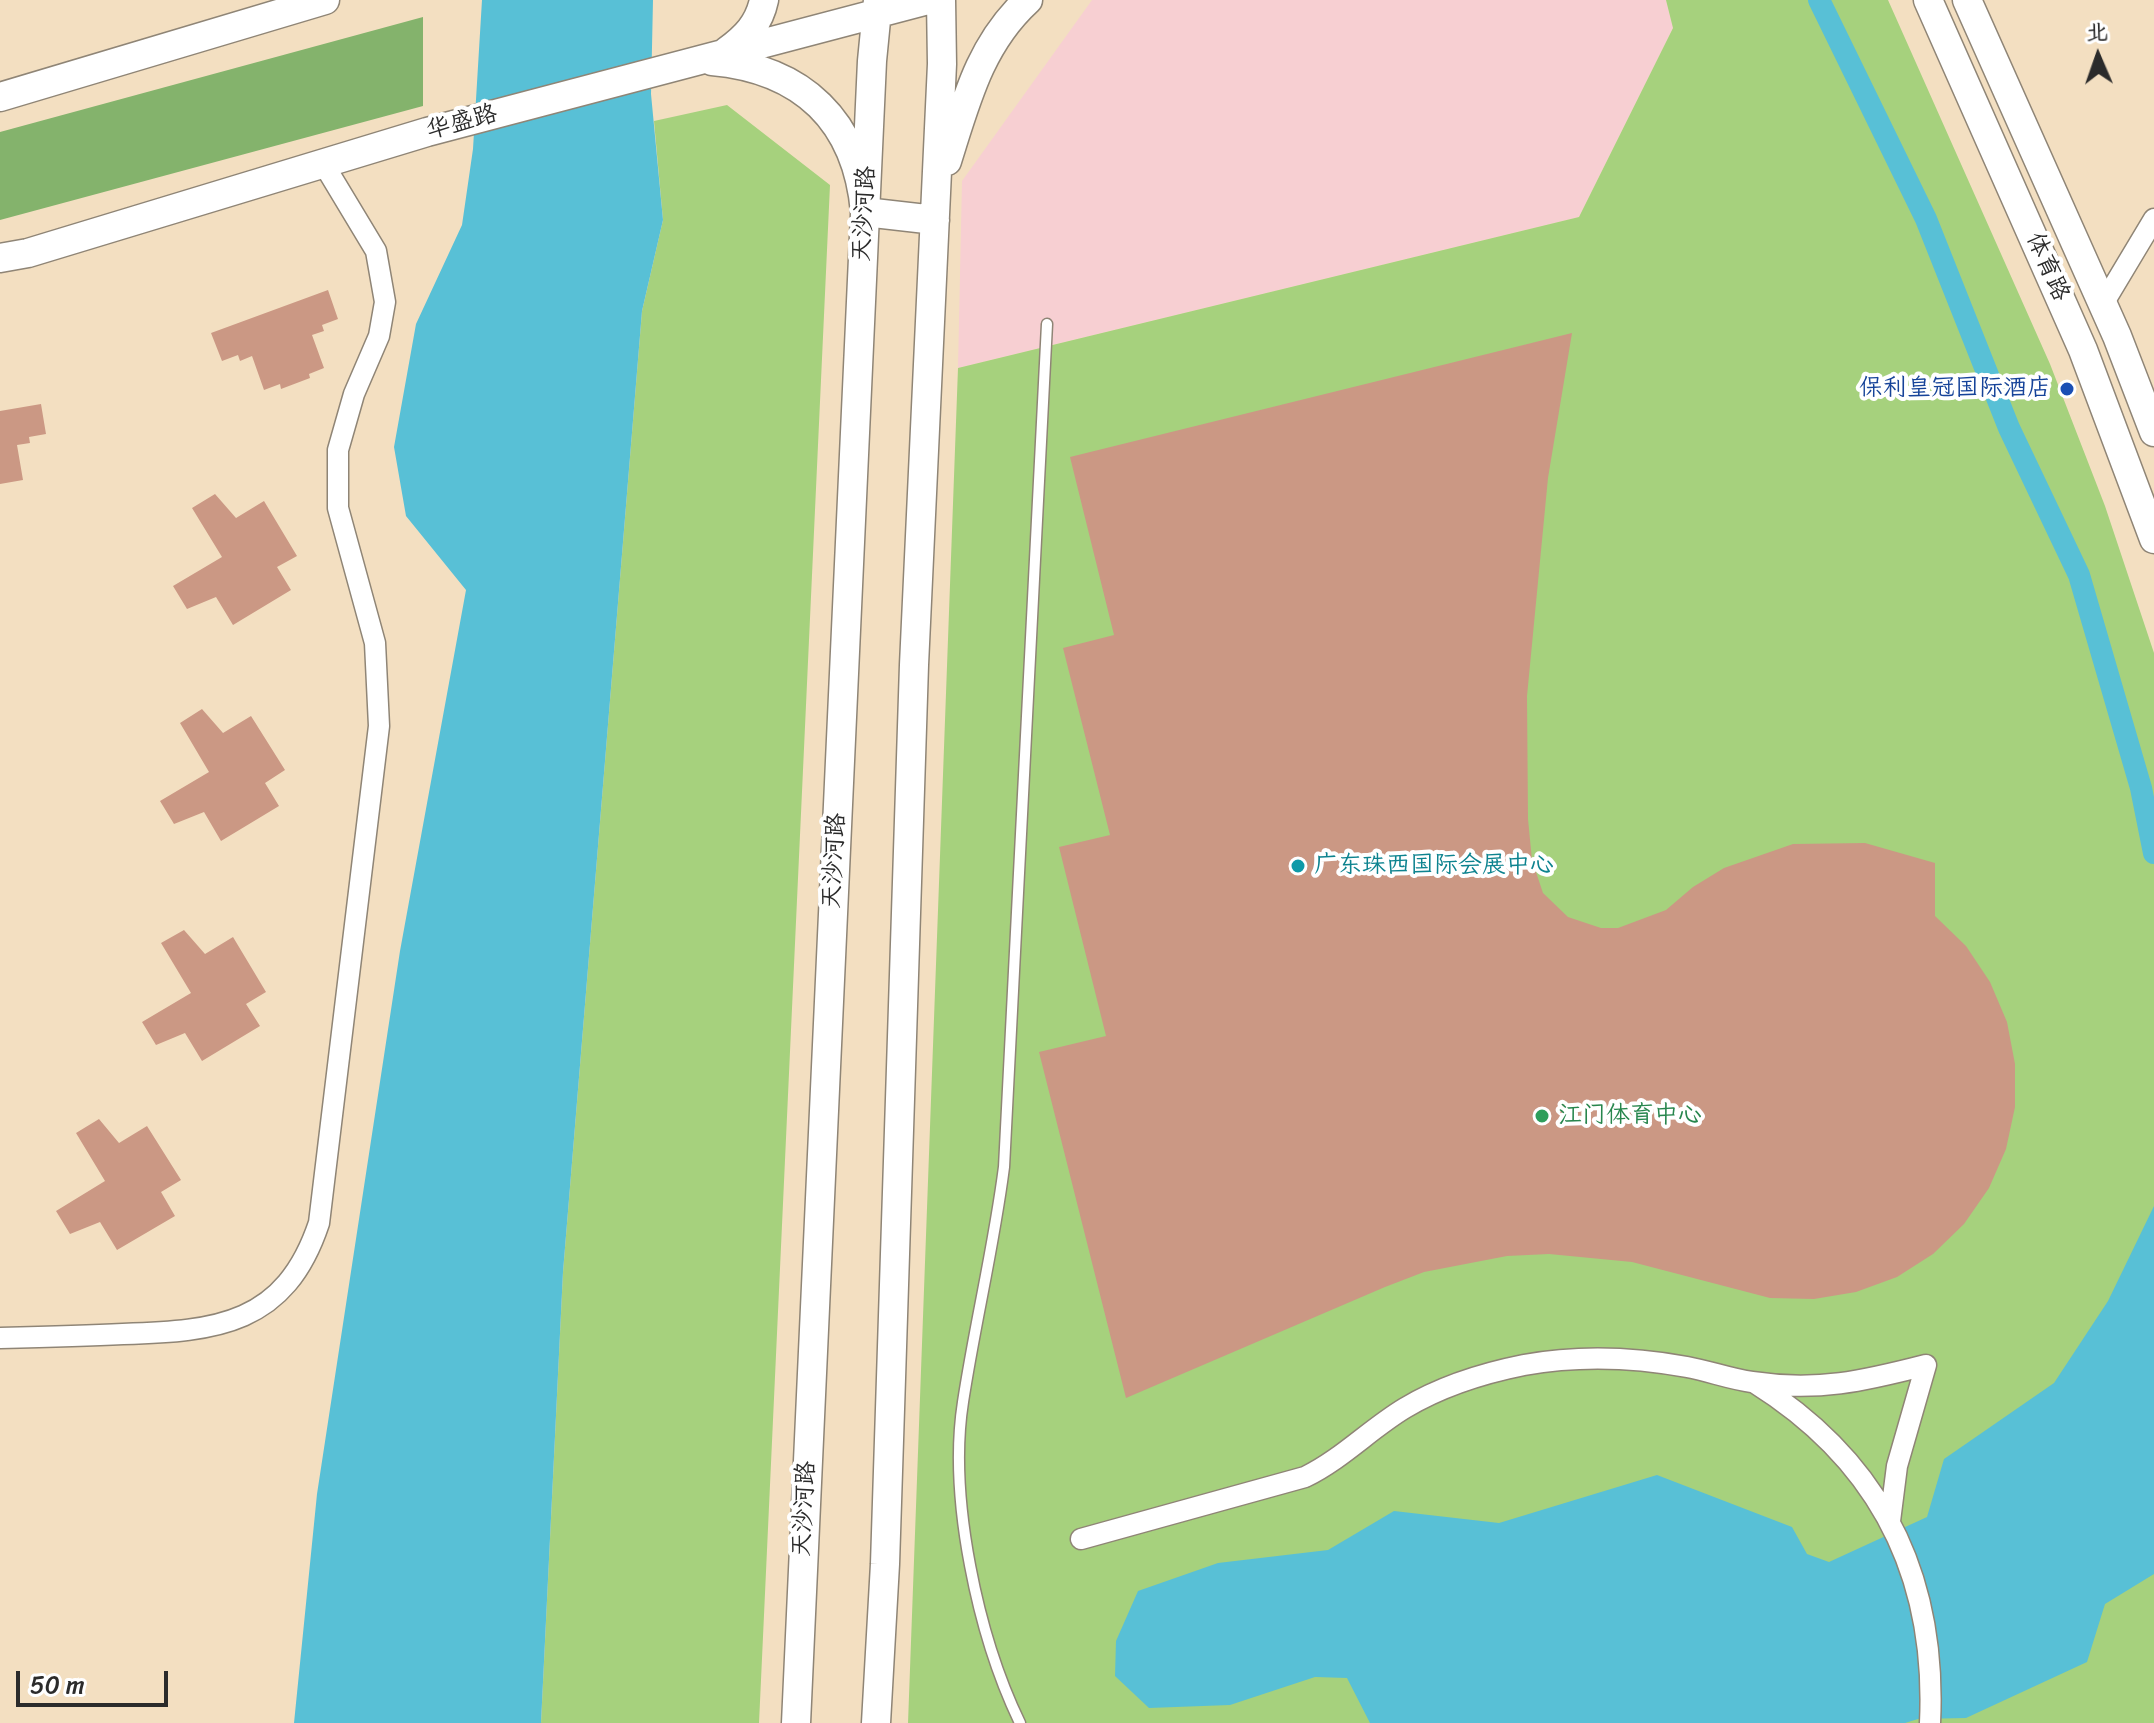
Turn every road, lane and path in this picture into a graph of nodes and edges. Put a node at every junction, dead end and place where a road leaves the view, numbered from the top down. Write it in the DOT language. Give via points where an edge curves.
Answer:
graph roads {
  1 [pos="325,0"];
  2 [pos="764,0"];
  3 [pos="928,0"];
  4 [pos="941,0"];
  5 [pos="1028,0"];
  6 [pos="1928,0"];
  7 [pos="1967,0"];
  8 [pos="878,6"];
  9 [pos="699,59"];
  10 [pos="0,97"];
  11 [pos="323,163"];
  12 [pos="935,208"];
  13 [pos="865,212"];
  14 [pos="2154,219"];
  15 [pos="0,258"];
  16 [pos="2103,304"];
  17 [pos="1047,324"];
  18 [pos="2154,432"];
  19 [pos="2154,539"];
  20 [pos="0,1338"];
  21 [pos="1754,1383"];
  22 [pos="1890,1521"];
  23 [pos="1081,1539"];
  24 [pos="796,1723"];
  25 [pos="876,1723"];
  26 [pos="1020,1723"];
  27 [pos="1930,1723"];
  1 -- 10 [label="main road"];
  2 -- 9 [label="main road" via="747,36 725,52"];
  3 -- 8 [label="main road, 华盛路"];
  4 -- 12 [label="main road"];
  5 -- 12 [label="main road" via="981,60"];
  6 -- 19 [label="main road, 体育路" via="2083,350"];
  7 -- 16 [label="main road, 体育路"];
  8 -- 9 [label="main road, 华盛路"];
  8 -- 13 [label="main road, 天沙河路"];
  9 -- 11 [label="main road, 华盛路"];
  9 -- 13 [label="main road" via="756,67 781,77 826,111 855,158"];
  11 -- 15 [label="main road, 华盛路"];
  11 -- 20 [label="street" via="369,235 381,267 385,302 379,336 344,421 338,450 338,508 375,643 379,726 319,1223 303,1262 283,1287 259,1308 221,1326 179,1333"];
  12 -- 13 [label="main road"];
  12 -- 25 [label="main road"];
  13 -- 24 [label="main road, 天沙河路"];
  14 -- 16 [label="street"];
  16 -- 18 [label="main road, 体育路"];
  17 -- 26 [label="lane" via="1004,1167 962,1405 964,1528 971,1567 994,1662"];
  21 -- 22 [label="street" via="1832,1443"];
  21 -- 22 [label="street" via="1845,1385 1926,1365 1897,1466"];
  21 -- 23 [label="street" via="1649,1360 1565,1359 1523,1365 1442,1390 1404,1409 1305,1477"];
  22 -- 27 [label="street" via="1912,1573 1929,1642"];
}
